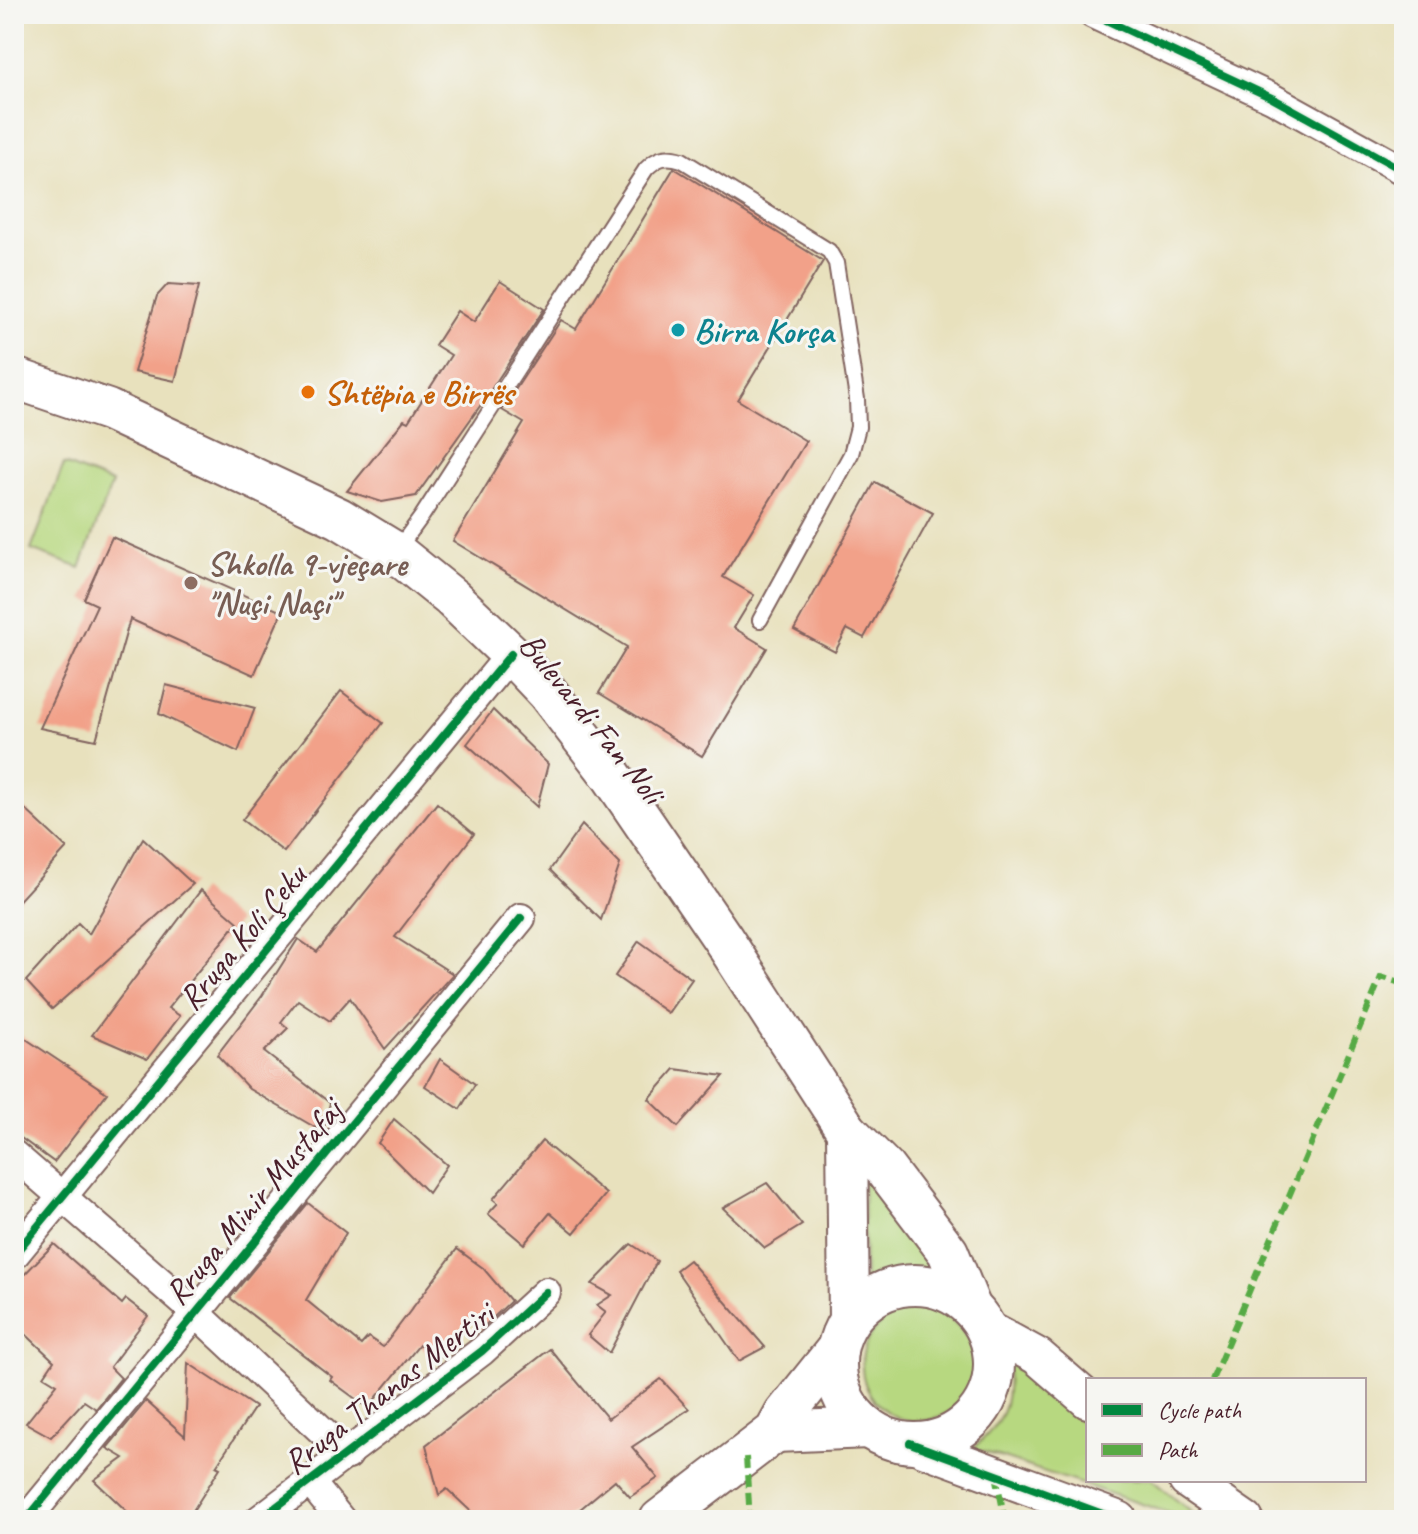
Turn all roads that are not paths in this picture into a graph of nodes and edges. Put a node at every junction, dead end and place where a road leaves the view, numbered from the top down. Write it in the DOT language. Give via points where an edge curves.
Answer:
graph roads {
  1 [pos="1093,14"];
  2 [pos="1404,171"];
  3 [pos="14,378"];
  4 [pos="395,552"];
  5 [pos="760,620"];
  6 [pos="511,654"];
  7 [pos="521,918"];
  8 [pos="847,1131"];
  9 [pos="14,1155"];
  10 [pos="61,1197"];
  11 [pos="14,1255"];
  12 [pos="546,1292"];
  13 [pos="195,1312"];
  14 [pos="978,1317"];
  15 [pos="843,1334"];
  16 [pos="1086,1398"];
  17 [pos="868,1428"];
  18 [pos="775,1432"];
  19 [pos="910,1443"];
  20 [pos="348,1455"];
  21 [pos="1190,1482"];
  22 [pos="311,1483"];
  23 [pos="26,1520"];
  24 [pos="259,1520"];
  25 [pos="341,1520"];
  26 [pos="660,1520"];
  27 [pos="1119,1520"];
  28 [pos="1245,1520"];
  1 -- 2 [label="street" via="1272,98"];
  3 -- 4 [label="main road, Bulevardi Fan Noli" via="108,410 267,482"];
  4 -- 5 [label="lane" via="646,169 657,158 669,156 829,251 836,263 858,427 851,454"];
  4 -- 6 [label="main road, Bulevardi Fan Noli"];
  6 -- 8 [label="main road, Bulevardi Fan Noli" via="611,775"];
  6 -- 10 [label="street, Rruga Koli Çeku"];
  7 -- 13 [label="street, Rruga Minir Mustafaj"];
  8 -- 14 [label="main road, Bulevardi Fan Noli" via="885,1169 948,1252"];
  8 -- 15 [label="main road"];
  9 -- 10 [label="street"];
  10 -- 11 [label="street, Rruga Koli Çeku"];
  10 -- 13 [label="street"];
  12 -- 20 [label="street, Rruga Thanas Mertiri" via="482,1351"];
  13 -- 20 [label="street"];
  13 -- 23 [label="street, Rruga Minir Mustafaj"];
  14 -- 15 [label="main road" via="941,1288 907,1284 874,1295"];
  14 -- 16 [label="street" via="1037,1356"];
  14 -- 19 [label="main road" via="995,1361 989,1393 971,1420 943,1438"];
  15 -- 17 [label="main road" via="837,1379 848,1406"];
  15 -- 18 [label="main road"];
  17 -- 18 [label="main road"];
  17 -- 19 [label="main road"];
  18 -- 26 [label="main road"];
  19 -- 27 [label="street"];
  20 -- 22 [label="street, Rruga Thanas Mertiri"];
  21 -- 28 [label="street"];
  22 -- 24 [label="street, Rruga Thanas Mertiri"];
  22 -- 25 [label="street"];
}
